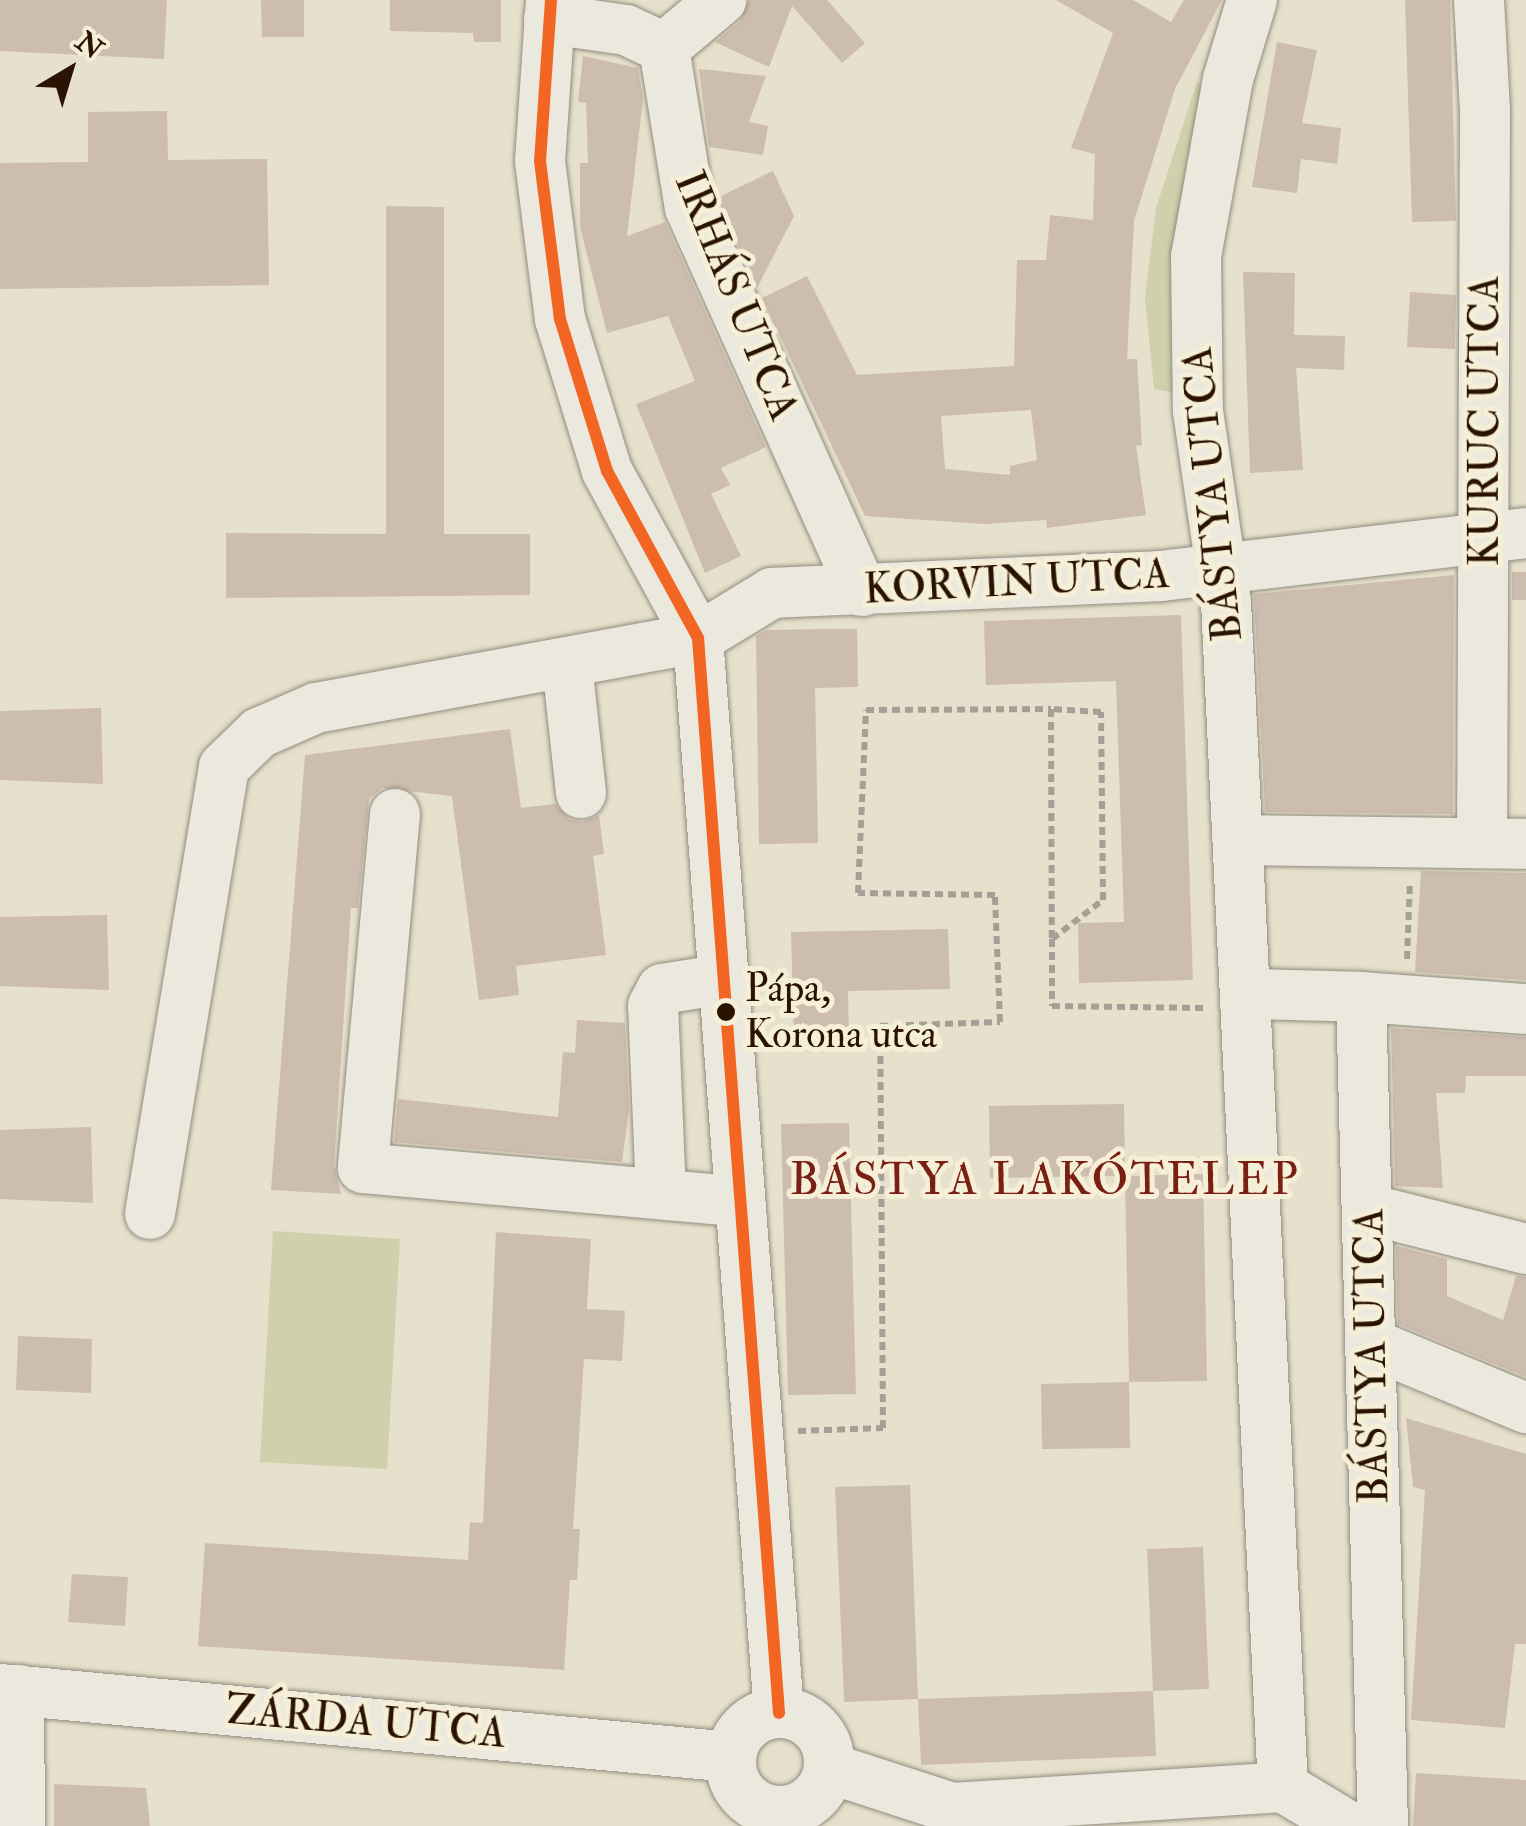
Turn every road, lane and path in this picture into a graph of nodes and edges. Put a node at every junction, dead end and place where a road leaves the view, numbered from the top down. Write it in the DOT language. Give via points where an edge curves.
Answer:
graph roads {
  1 [pos="721,0"];
  2 [pos="1252,0"];
  3 [pos="1479,0"];
  4 [pos="550,10"];
  5 [pos="664,48"];
  6 [pos="1506,104"];
  7 [pos="1506,536"];
  8 [pos="1224,570"];
  9 [pos="862,591"];
  10 [pos="698,638"];
  11 [pos="567,664"];
  12 [pos="1052,709"];
  13 [pos="581,793"];
  14 [pos="394,814"];
  15 [pos="1241,840"];
  16 [pos="1412,842"];
  17 [pos="1504,843"];
  18 [pos="1052,938"];
  19 [pos="719,980"];
  20 [pos="1383,999"];
  21 [pos="1250,1002"];
  22 [pos="1526,1008"];
  23 [pos="661,1194"];
  24 [pos="736,1201"];
  25 [pos="1368,1209"];
  26 [pos="150,1214"];
  27 [pos="1526,1250"];
  28 [pos="1372,1344"];
  29 [pos="1526,1408"];
  30 [pos="756,1433"];
  31 [pos="10,1689"];
  32 [pos="778,1713"];
  33 [pos="731,1756"];
  34 [pos="829,1768"];
  35 [pos="1283,1787"];
  36 [pos="772,1818"];
  37 [pos="20,1826"];
  38 [pos="1348,1826"];
  39 [pos="1383,1826"];
  1 -- 5 [label="street"];
  2 -- 8 [label="street, BÁSTYA UTCA" via="1228,79 1196,256 1198,411"];
  3 -- 6 [label="street, KURUC UTCA"];
  4 -- 5 [label="street" via="626,30"];
  4 -- 10 [label="street" via="540,161 560,319 607,472"];
  5 -- 9 [label="street, IRHÁS UTCA" via="690,208"];
  6 -- 7 [label="street, KURUC UTCA"];
  7 -- 8 [label="street, KORVIN UTCA"];
  7 -- 17 [label="street, KURUC UTCA"];
  8 -- 9 [label="street, KORVIN UTCA"];
  8 -- 15 [label="street, BÁSTYA UTCA"];
  9 -- 10 [label="street, KORVIN UTCA" via="772,593"];
  10 -- 11 [label="street"];
  10 -- 19 [label="street"];
  11 -- 13 [label="street"];
  11 -- 26 [label="street" via="316,708 259,733 224,767"];
  12 -- 18 [label="path"];
  12 -- 18 [label="path" via="1101,712 1103,900"];
  12 -- 30 [label="path" via="866,710 858,892 995,895 1000,1022 880,1026 882,1428"];
  14 -- 23 [label="street" via="363,1168"];
  15 -- 16 [label="street"];
  15 -- 21 [label="street, BÁSTYA UTCA"];
  16 -- 17 [label="street"];
  16 -- 20 [label="path"];
  18 -- 21 [label="path" via="1052,1006"];
  19 -- 23 [label="street" via="662,989 652,1006"];
  19 -- 24 [label="street"];
  20 -- 21 [label="street"];
  20 -- 22 [label="street"];
  20 -- 25 [label="street, BÁSTYA UTCA"];
  21 -- 35 [label="street, BÁSTYA UTCA"];
  23 -- 24 [label="street"];
  24 -- 30 [label="street"];
  25 -- 27 [label="street"];
  25 -- 28 [label="street, BÁSTYA UTCA"];
  28 -- 29 [label="street"];
  28 -- 39 [label="street, BÁSTYA UTCA"];
  30 -- 32 [label="street"];
  31 -- 33 [label="street, ZÁRDA UTCA"];
  31 -- 37 [label="street"];
  32 -- 33 [label="street" via="751,1722"];
  32 -- 34 [label="street" via="802,1718 821,1734"];
  33 -- 36 [label="street" via="740,1791"];
  34 -- 35 [label="street" via="952,1808"];
  34 -- 36 [label="street" via="814,1798"];
  35 -- 38 [label="street"];
}
